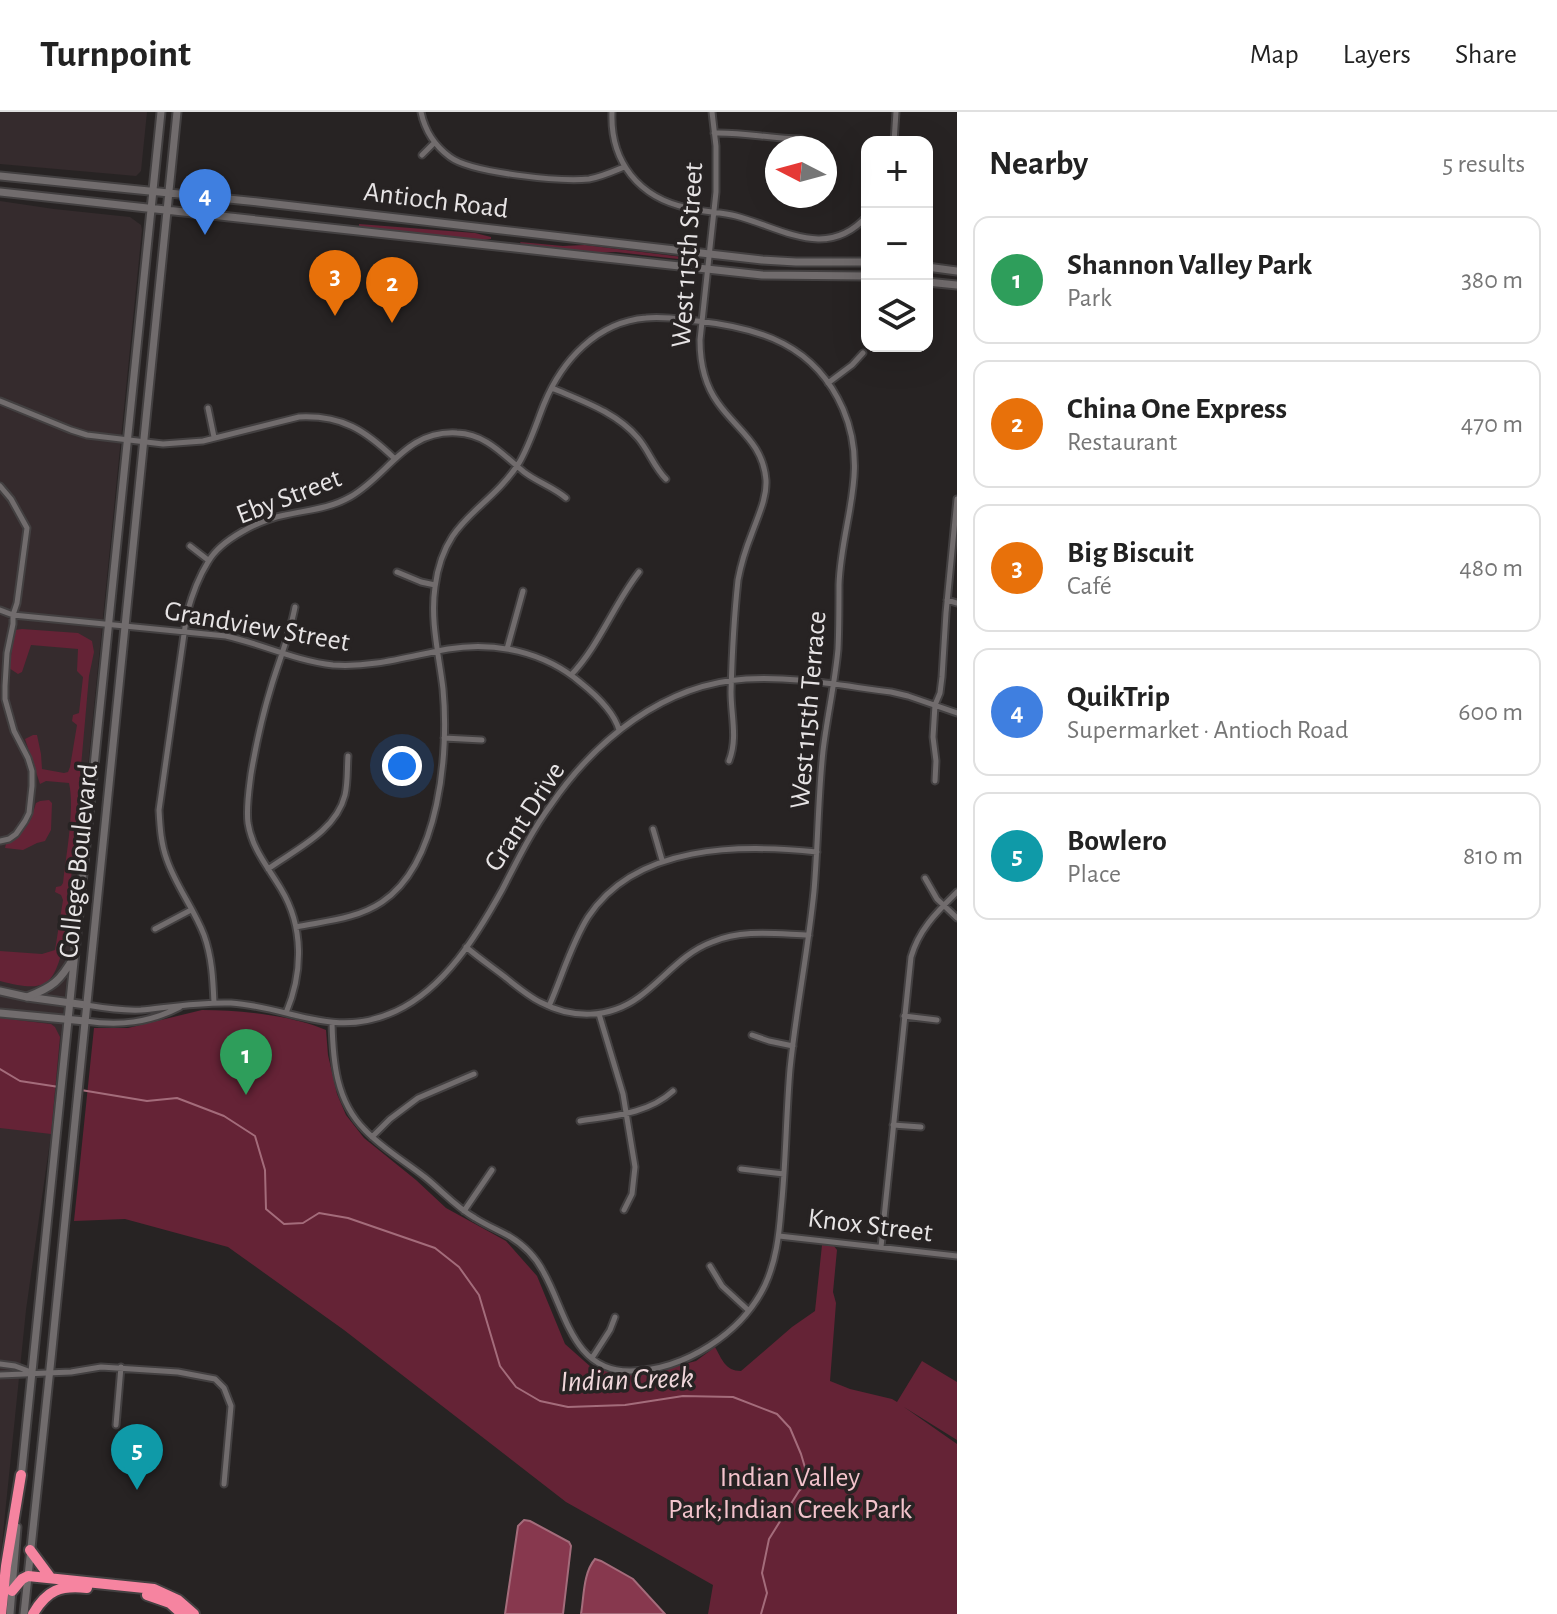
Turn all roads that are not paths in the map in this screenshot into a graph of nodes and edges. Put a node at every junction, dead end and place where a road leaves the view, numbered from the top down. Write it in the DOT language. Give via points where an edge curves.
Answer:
graph roads {
  1 [pos="161,112"];
  2 [pos="177,112"];
  3 [pos="421,112"];
  4 [pos="612,112"];
  5 [pos="712,112"];
  6 [pos="896,112"];
  7 [pos="714,133"];
  8 [pos="765,136"];
  9 [pos="894,136"];
  10 [pos="434,143"];
  11 [pos="422,155"];
  12 [pos="624,167"];
  13 [pos="0,176"];
  14 [pos="153,191"];
  15 [pos="0,192"];
  16 [pos="169,193"];
  17 [pos="151,209"];
  18 [pos="168,210"];
  19 [pos="714,212"];
  20 [pos="861,221"];
  21 [pos="710,254"];
  22 [pos="861,262"];
  23 [pos="933,268"];
  24 [pos="709,269"];
  25 [pos="957,271"];
  26 [pos="861,276"];
  27 [pos="933,283"];
  28 [pos="957,285"];
  29 [pos="702,322"];
  30 [pos="863,353"];
  31 [pos="828,383"];
  32 [pos="552,388"];
  33 [pos="0,401"];
  34 [pos="208,408"];
  35 [pos="214,437"];
  36 [pos="128,440"];
  37 [pos="143,442"];
  38 [pos="395,459"];
  39 [pos="517,466"];
  40 [pos="666,479"];
  41 [pos="0,486"];
  42 [pos="566,498"];
  43 [pos="957,499"];
  44 [pos="190,546"];
  45 [pos="208,560"];
  46 [pos="397,572"];
  47 [pos="639,572"];
  48 [pos="435,585"];
  49 [pos="523,591"];
  50 [pos="947,600"];
  51 [pos="957,603"];
  52 [pos="295,607"];
  53 [pos="0,610"];
  54 [pos="13,615"];
  55 [pos="109,624"];
  56 [pos="125,626"];
  57 [pos="184,632"];
  58 [pos="507,649"];
  59 [pos="438,652"];
  60 [pos="282,654"];
  61 [pos="571,675"];
  62 [pos="732,681"];
  63 [pos="833,685"];
  64 [pos="935,705"];
  65 [pos="957,713"];
  66 [pos="619,731"];
  67 [pos="444,738"];
  68 [pos="482,740"];
  69 [pos="348,756"];
  70 [pos="729,761"];
  71 [pos="935,781"];
  72 [pos="653,829"];
  73 [pos="0,841"];
  74 [pos="817,852"];
  75 [pos="662,860"];
  76 [pos="268,869"];
  77 [pos="925,878"];
  78 [pos="957,892"];
  79 [pos="943,905"];
  80 [pos="191,910"];
  81 [pos="957,918"];
  82 [pos="296,927"];
  83 [pos="155,929"];
  84 [pos="809,935"];
  85 [pos="466,947"];
  86 [pos="75,955"];
  87 [pos="0,991"];
  88 [pos="27,997"];
  89 [pos="70,1003"];
  90 [pos="214,1003"];
  91 [pos="86,1005"];
  92 [pos="549,1006"];
  93 [pos="180,1007"];
  94 [pos="0,1013"];
  95 [pos="286,1013"];
  96 [pos="599,1014"];
  97 [pos="904,1016"];
  98 [pos="68,1019"];
  99 [pos="937,1020"];
  100 [pos="85,1021"];
  101 [pos="332,1023"];
  102 [pos="752,1035"];
  103 [pos="793,1046"];
  104 [pos="474,1074"];
  105 [pos="673,1091"];
  106 [pos="626,1113"];
  107 [pos="580,1121"];
  108 [pos="893,1125"];
  109 [pos="921,1127"];
  110 [pos="372,1137"];
  111 [pos="741,1169"];
  112 [pos="492,1170"];
  113 [pos="784,1174"];
  114 [pos="624,1210"];
  115 [pos="464,1211"];
  116 [pos="779,1236"];
  117 [pos="881,1247"];
  118 [pos="957,1256"];
  119 [pos="710,1266"];
  120 [pos="748,1310"];
  121 [pos="615,1317"];
  122 [pos="592,1358"];
  123 [pos="0,1364"];
  124 [pos="121,1367"];
  125 [pos="50,1372"];
  126 [pos="32,1373"];
  127 [pos="0,1375"];
  128 [pos="116,1425"];
  129 [pos="21,1475"];
  130 [pos="224,1484"];
  131 [pos="30,1550"];
  132 [pos="28,1576"];
  133 [pos="50,1577"];
  134 [pos="12,1591"];
  135 [pos="1,1614"];
  136 [pos="10,1614"];
  137 [pos="24,1614"];
  138 [pos="33,1614"];
  139 [pos="182,1614"];
  140 [pos="194,1614"];
  1 -- 14 [label="main road, College Boulevard"];
  2 -- 16 [label="main road, College Boulevard"];
  3 -- 10 [label="street"];
  4 -- 12 [label="street" via="615,145"];
  5 -- 7 [label="street, West 115th Street"];
  6 -- 9 [label="street"];
  7 -- 8 [label="street"];
  7 -- 19 [label="street, West 115th Street"];
  10 -- 11 [label="street"];
  10 -- 12 [label="street" via="470,167 532,176 588,179"];
  12 -- 19 [label="street" via="662,199"];
  13 -- 14 [label="main road, Antioch Road"];
  14 -- 16 [label="main road, Antioch Road"];
  14 -- 17 [label="main road, College Boulevard"];
  15 -- 17 [label="main road, Antioch Road"];
  16 -- 18 [label="main road, College Boulevard"];
  16 -- 21 [label="main road, Antioch Road"];
  17 -- 18 [label="main road, Antioch Road"];
  17 -- 36 [label="main road, College Boulevard"];
  18 -- 24 [label="main road, Antioch Road"];
  18 -- 37 [label="main road, College Boulevard"];
  19 -- 20 [label="street" via="810,240 840,235"];
  19 -- 21 [label="street, West 115th Street"];
  21 -- 22 [label="main road, Antioch Road"];
  21 -- 24 [label="street, West 115th Street"];
  23 -- 25 [label="main road"];
  24 -- 26 [label="main road, Antioch Road"];
  24 -- 29 [label="street, West 115th Street"];
  27 -- 28 [label="main road"];
  29 -- 31 [label="street, West 115th Terrace" via="744,328 778,341"];
  29 -- 32 [label="street, West 115th Terrace" via="641,318 611,327 575,354"];
  29 -- 62 [label="street, West 115th Street" via="700,355 706,381 753,442 766,481 738,580"];
  30 -- 31 [label="street"];
  31 -- 63 [label="street, West 115th Terrace" via="848,422 856,460 840,560"];
  32 -- 39 [label="street, West 115th Terrace"];
  32 -- 40 [label="street" via="627,427"];
  33 -- 36 [label="street" via="71,430"];
  34 -- 35 [label="street"];
  35 -- 37 [label="street" via="178,444"];
  35 -- 38 [label="street" via="299,417 323,417 359,429"];
  36 -- 37 [label="street"];
  36 -- 55 [label="main road, College Boulevard"];
  37 -- 56 [label="main road, College Boulevard"];
  38 -- 39 [label="street, Eby Street" via="422,439 455,433 491,443"];
  38 -- 45 [label="street, Eby Street" via="346,499 253,525"];
  39 -- 42 [label="street, Eby Street"];
  39 -- 48 [label="street, West 115th Terrace" via="451,537"];
  41 -- 54 [label="street" via="27,528"];
  43 -- 50 [label="street"];
  44 -- 45 [label="street"];
  45 -- 57 [label="street" via="191,598"];
  46 -- 48 [label="street"];
  47 -- 61 [label="street"];
  48 -- 59 [label="street, West 115th Terrace"];
  49 -- 58 [label="street"];
  50 -- 51 [label="street"];
  50 -- 64 [label="street"];
  52 -- 60 [label="street"];
  53 -- 54 [label="street, Grandview Street"];
  54 -- 55 [label="street, Grandview Street"];
  54 -- 73 [label="street" via="5,699 28,758 32,786 25,821 16,834"];
  55 -- 56 [label="street, Grandview Street"];
  55 -- 86 [label="main road, College Boulevard"];
  56 -- 57 [label="street, Grandview Street"];
  56 -- 91 [label="main road, College Boulevard"];
  57 -- 60 [label="street, Grandview Street" via="237,639"];
  57 -- 80 [label="street" via="159,810 168,863"];
  58 -- 59 [label="street, Grandview Street"];
  58 -- 61 [label="street, Grandview Street" via="540,658"];
  59 -- 60 [label="street, Grandview Street" via="356,665"];
  59 -- 67 [label="street, West 115th Terrace"];
  60 -- 76 [label="street" via="264,712 248,797 251,836"];
  61 -- 66 [label="street, Grandview Street" via="600,701"];
  62 -- 63 [label="street, Grant Drive"];
  62 -- 66 [label="street, Grant Drive" via="680,694"];
  62 -- 70 [label="street, West 115th Street" via="734,739"];
  63 -- 64 [label="street, Grant Drive" via="891,692"];
  63 -- 74 [label="street, West 115th Terrace"];
  64 -- 65 [label="street, Grant Drive"];
  64 -- 71 [label="street"];
  66 -- 85 [label="street, Grant Drive" via="551,804"];
  67 -- 68 [label="street"];
  67 -- 82 [label="street, West 115th Terrace" via="427,837 398,888 365,912"];
  69 -- 76 [label="street" via="346,792 337,814 325,829"];
  72 -- 75 [label="street"];
  74 -- 75 [label="street" via="748,850"];
  74 -- 84 [label="street, West 115th Terrace"];
  75 -- 92 [label="street" via="622,881 596,905 579,932"];
  76 -- 82 [label="street"];
  77 -- 79 [label="street"];
  78 -- 79 [label="street"];
  79 -- 81 [label="street"];
  79 -- 97 [label="street" via="914,944"];
  80 -- 83 [label="street"];
  80 -- 90 [label="street" via="209,951"];
  82 -- 95 [label="street" via="299,962"];
  84 -- 96 [label="street" via="744,934 712,942 684,957 638,998"];
  84 -- 103 [label="street, West 115th Terrace"];
  85 -- 92 [label="street"];
  85 -- 101 [label="street, Grant Drive" via="410,1003 377,1018"];
  86 -- 88 [label="main road" via="57,983"];
  86 -- 89 [label="main road, College Boulevard"];
  87 -- 88 [label="main road"];
  88 -- 89 [label="main road"];
  89 -- 91 [label="main road"];
  89 -- 98 [label="main road, College Boulevard"];
  90 -- 93 [label="street, Grant Drive"];
  90 -- 95 [label="street, Grant Drive"];
  91 -- 93 [label="street, Grant Drive" via="127,1010"];
  91 -- 100 [label="main road, College Boulevard"];
  92 -- 96 [label="street"];
  93 -- 100 [label="street, Grant Drive" via="135,1023"];
  94 -- 98 [label="main road"];
  95 -- 101 [label="street, Grant Drive"];
  96 -- 106 [label="street"];
  97 -- 99 [label="street"];
  97 -- 108 [label="street"];
  98 -- 100 [label="main road"];
  98 -- 126 [label="main road, College Boulevard"];
  100 -- 125 [label="main road, College Boulevard"];
  101 -- 110 [label="street" via="342,1094"];
  102 -- 103 [label="street"];
  103 -- 113 [label="street, West 115th Terrace"];
  104 -- 110 [label="street" via="418,1098"];
  105 -- 106 [label="street" via="656,1104"];
  106 -- 107 [label="street"];
  106 -- 114 [label="street" via="636,1175"];
  108 -- 109 [label="street"];
  108 -- 117 [label="street"];
  110 -- 115 [label="street"];
  111 -- 113 [label="street"];
  112 -- 115 [label="street"];
  113 -- 116 [label="street, West 115th Terrace"];
  115 -- 122 [label="street" via="531,1254 573,1338"];
  116 -- 117 [label="street, Knox Street"];
  116 -- 120 [label="street, West 115th Terrace" via="770,1274"];
  117 -- 118 [label="street, Knox Street"];
  119 -- 120 [label="street"];
  120 -- 122 [label="street, West 115th Terrace" via="708,1346 663,1365 622,1371"];
  121 -- 122 [label="street"];
  123 -- 126 [label="street"];
  124 -- 125 [label="street"];
  124 -- 128 [label="street"];
  124 -- 130 [label="street" via="215,1379 224,1388 231,1406"];
  125 -- 126 [label="street"];
  125 -- 131 [label="main road, College Boulevard"];
  126 -- 127 [label="street"];
  126 -- 129 [label="main road, College Boulevard"];
  129 -- 134 [label="main road, College Boulevard"];
  129 -- 135 [label="highway"];
  131 -- 132 [label="main road, College Boulevard"];
  131 -- 133 [label="highway"];
  132 -- 133 [label="highway"];
  132 -- 134 [label="highway"];
  132 -- 137 [label="main road, College Boulevard"];
  133 -- 140 [label="highway" via="154,1589"];
  134 -- 136 [label="main road, College Boulevard"];
  138 -- 139 [label="highway" via="48,1594 72,1587 154,1596"];
}
